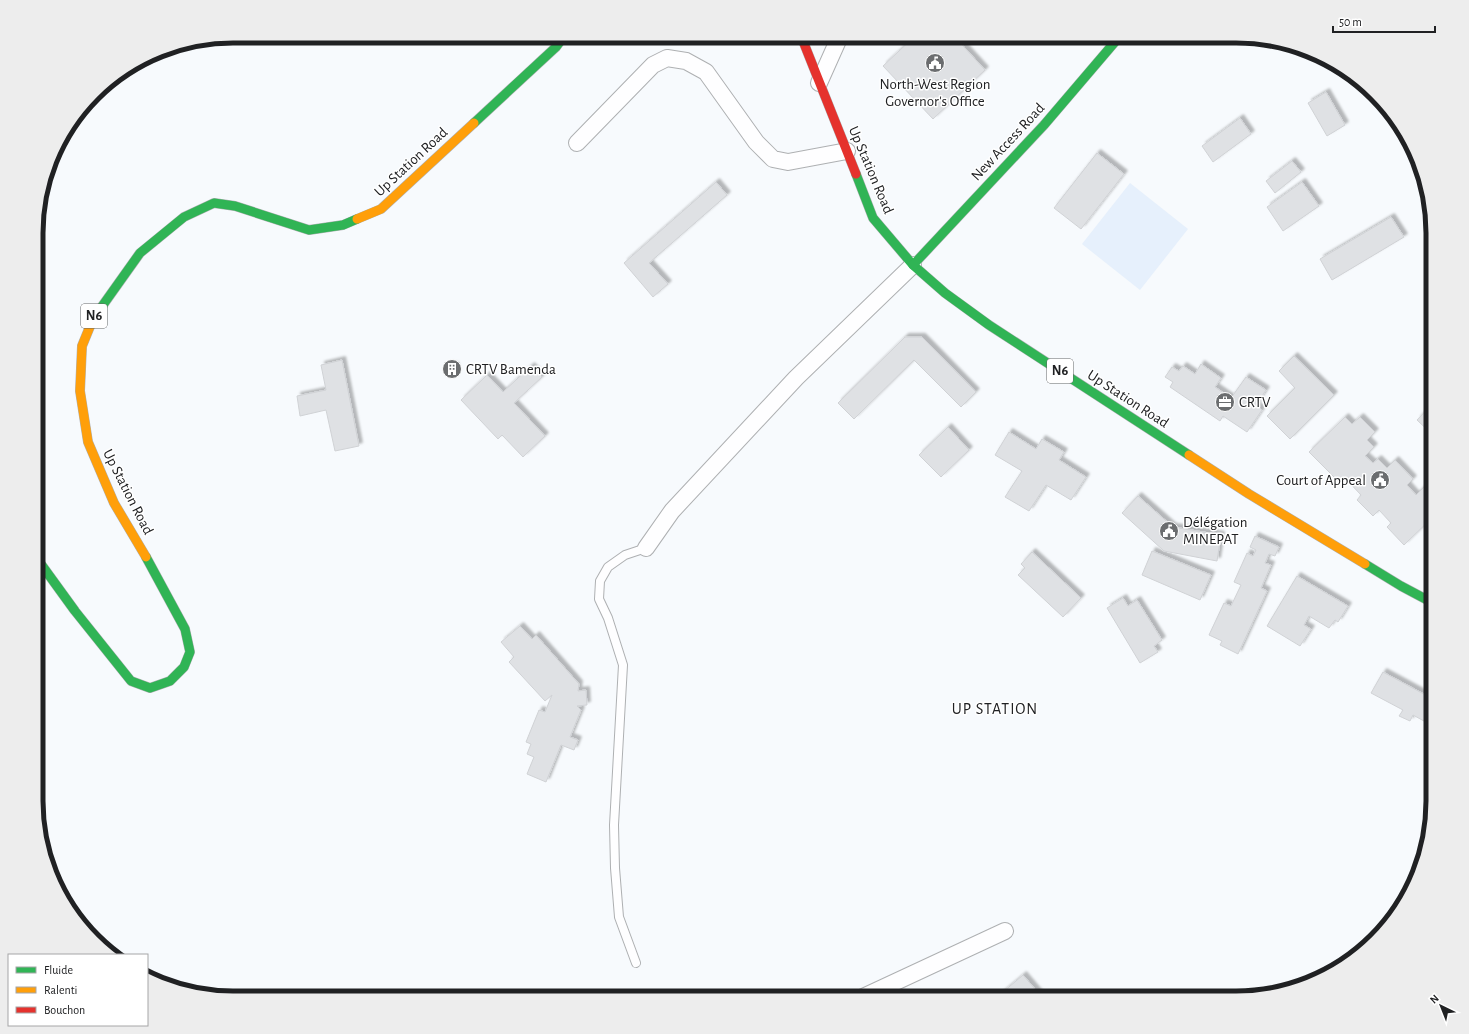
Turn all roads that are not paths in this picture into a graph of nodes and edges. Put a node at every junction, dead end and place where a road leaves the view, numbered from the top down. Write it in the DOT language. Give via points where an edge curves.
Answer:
graph roads {
  1 [pos="559,43"];
  2 [pos="804,43"];
  3 [pos="837,43"];
  4 [pos="1114,43"];
  5 [pos="820,83"];
  6 [pos="577,143"];
  7 [pos="847,151"];
  8 [pos="913,265"];
  9 [pos="646,548"];
  10 [pos="43,567"];
  11 [pos="1426,599"];
  12 [pos="1005,931"];
  13 [pos="636,963"];
  14 [pos="876,991"];
  1 -- 10 [label="main road, Up Station Road / N6" via="381,209 343,224 309,230 235,206 214,203 184,218 140,253 93,318 82,346 80,391 88,442 114,503 185,629 190,652 184,667 170,681 150,688 131,681"];
  2 -- 5 [label="main road, Up Station Road / N6"];
  3 -- 5 [label="street"];
  4 -- 8 [label="main road, New Access Road" via="1044,124"];
  5 -- 7 [label="main road, Up Station Road / N6"];
  6 -- 7 [label="street" via="653,65 668,58 686,61 706,72 756,142 773,159 788,162"];
  7 -- 8 [label="main road, Up Station Road / N6" via="873,218"];
  8 -- 9 [label="street" via="796,378 672,511"];
  8 -- 11 [label="main road, Up Station Road / N6" via="944,293 996,329 1249,494"];
  9 -- 13 [label="lane" via="625,555 608,567 600,582 599,599 623,665 614,825 615,868 619,917"];
  12 -- 14 [label="street"];
}
